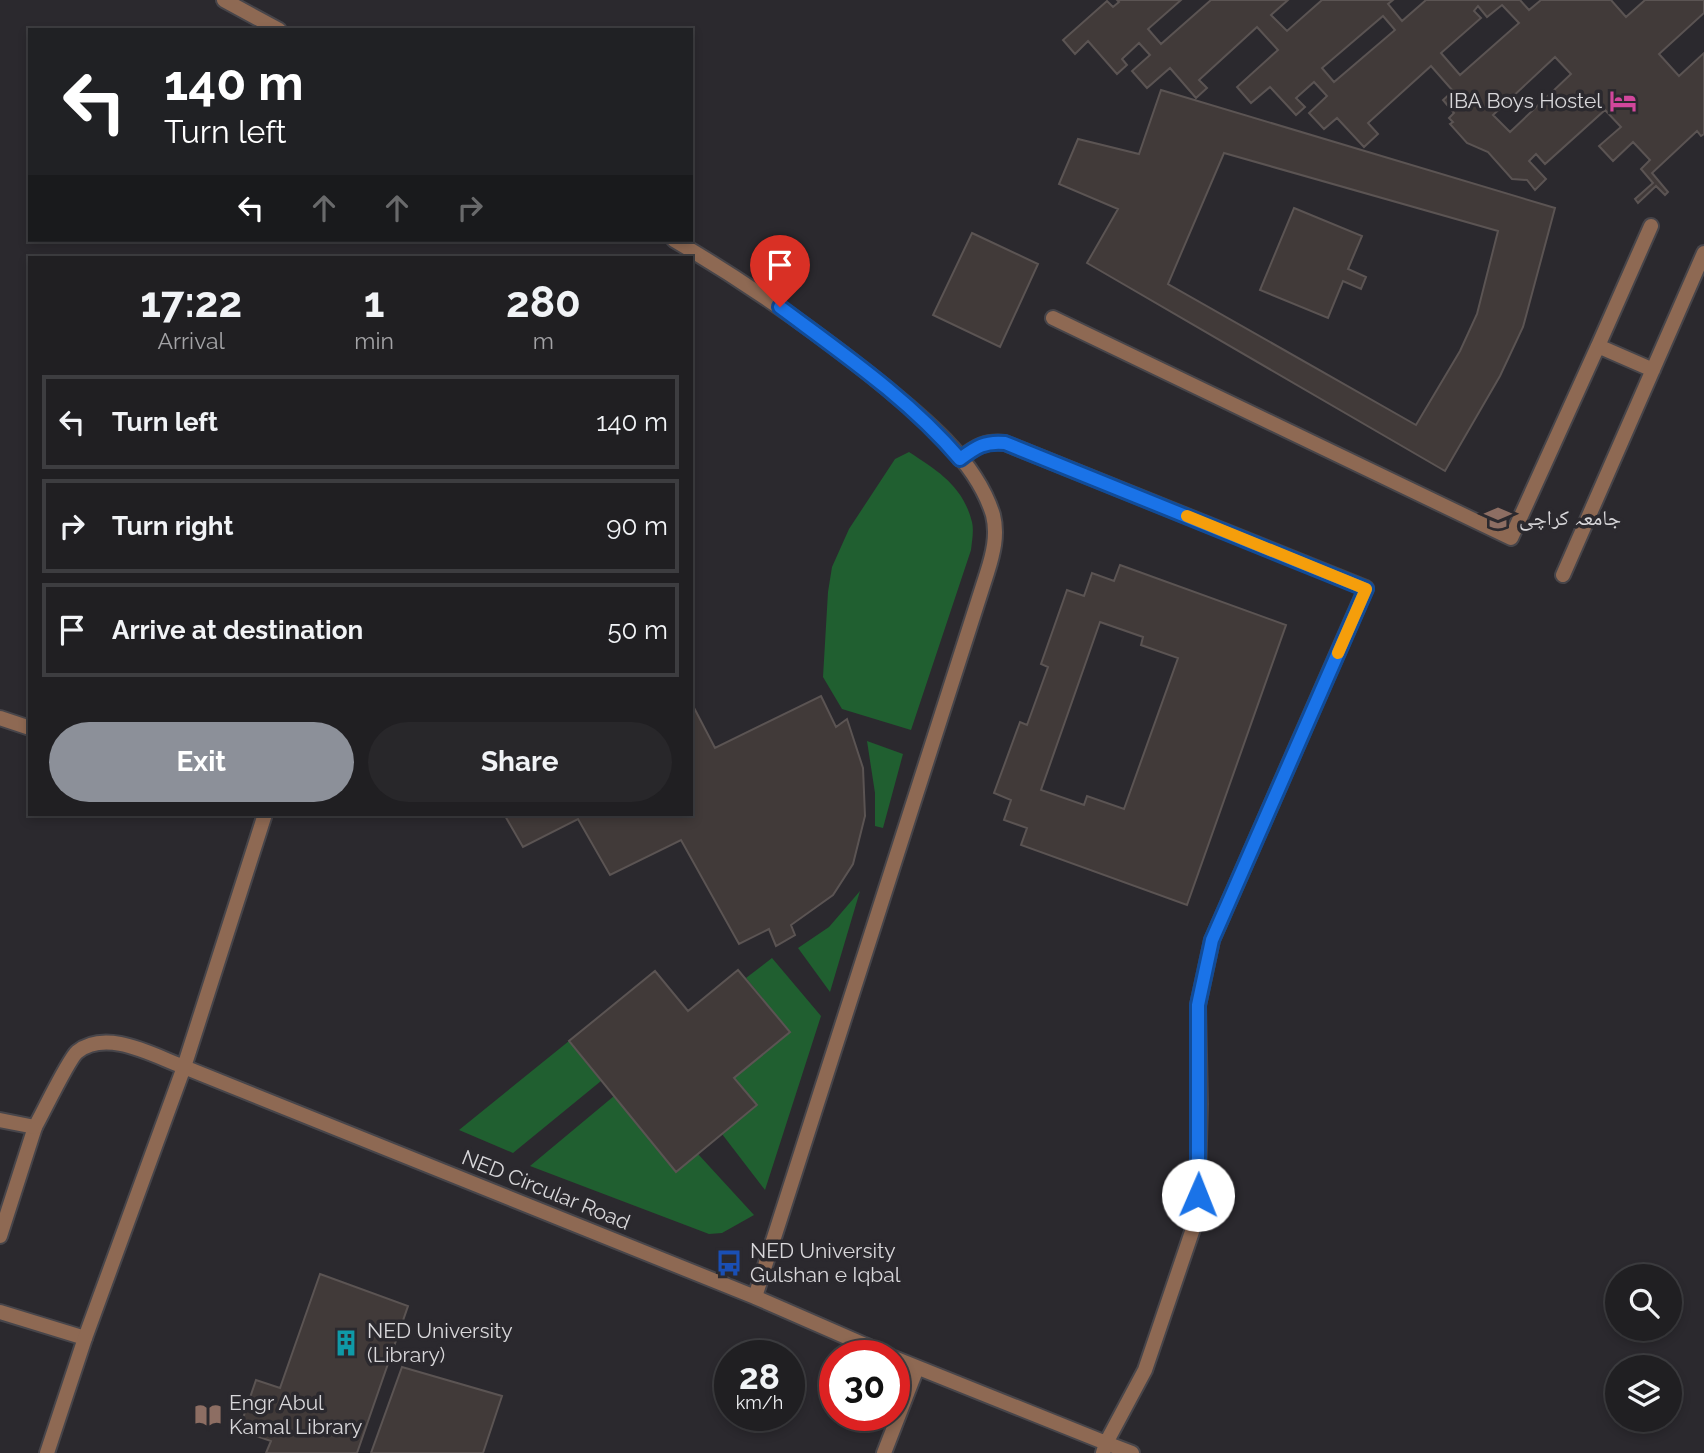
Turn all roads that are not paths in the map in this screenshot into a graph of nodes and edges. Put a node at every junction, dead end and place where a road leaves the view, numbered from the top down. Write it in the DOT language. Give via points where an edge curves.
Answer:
graph roads {
  1 [pos="224,0"];
  2 [pos="275,28"];
  3 [pos="1651,226"];
  4 [pos="677,242"];
  5 [pos="1704,253"];
  6 [pos="1054,318"];
  7 [pos="1598,346"];
  8 [pos="1653,370"];
  9 [pos="960,459"];
  10 [pos="1563,575"];
  11 [pos="0,718"];
  12 [pos="28,727"];
  13 [pos="264,816"];
  14 [pos="184,1067"];
  15 [pos="0,1120"];
  16 [pos="36,1127"];
  17 [pos="0,1236"];
  18 [pos="755,1297"];
  19 [pos="0,1312"];
  20 [pos="85,1338"];
  21 [pos="853,1340"];
  22 [pos="910,1365"];
  23 [pos="917,1368"];
  24 [pos="1105,1448"];
  25 [pos="47,1453"];
  26 [pos="884,1453"];
  27 [pos="1132,1453"];
  1 -- 2 [label="street"];
  3 -- 7 [label="street"];
  4 -- 9 [label="street" via="758,291 844,354 934,428"];
  5 -- 8 [label="street"];
  6 -- 7 [label="street" via="1511,538"];
  7 -- 8 [label="street"];
  8 -- 10 [label="street"];
  9 -- 18 [label="street" via="993,517 995,545"];
  9 -- 24 [label="street" via="977,446 1005,443 1366,589 1212,940 1198,1005 1197,1217 1145,1370"];
  11 -- 12 [label="street"];
  13 -- 14 [label="street"];
  14 -- 16 [label="street, NED Circular Road" via="116,1042 90,1045 75,1053"];
  14 -- 18 [label="street, NED Circular Road"];
  14 -- 20 [label="street"];
  15 -- 16 [label="street"];
  16 -- 17 [label="street, NED Circular Road"];
  18 -- 21 [label="street, NED Circular Road"];
  19 -- 20 [label="street"];
  20 -- 25 [label="street"];
  22 -- 23 [label="street, NED Circular Road"];
  23 -- 24 [label="street, NED Circular Road"];
  23 -- 26 [label="street"];
  24 -- 27 [label="street, NED Circular Road"];
}
